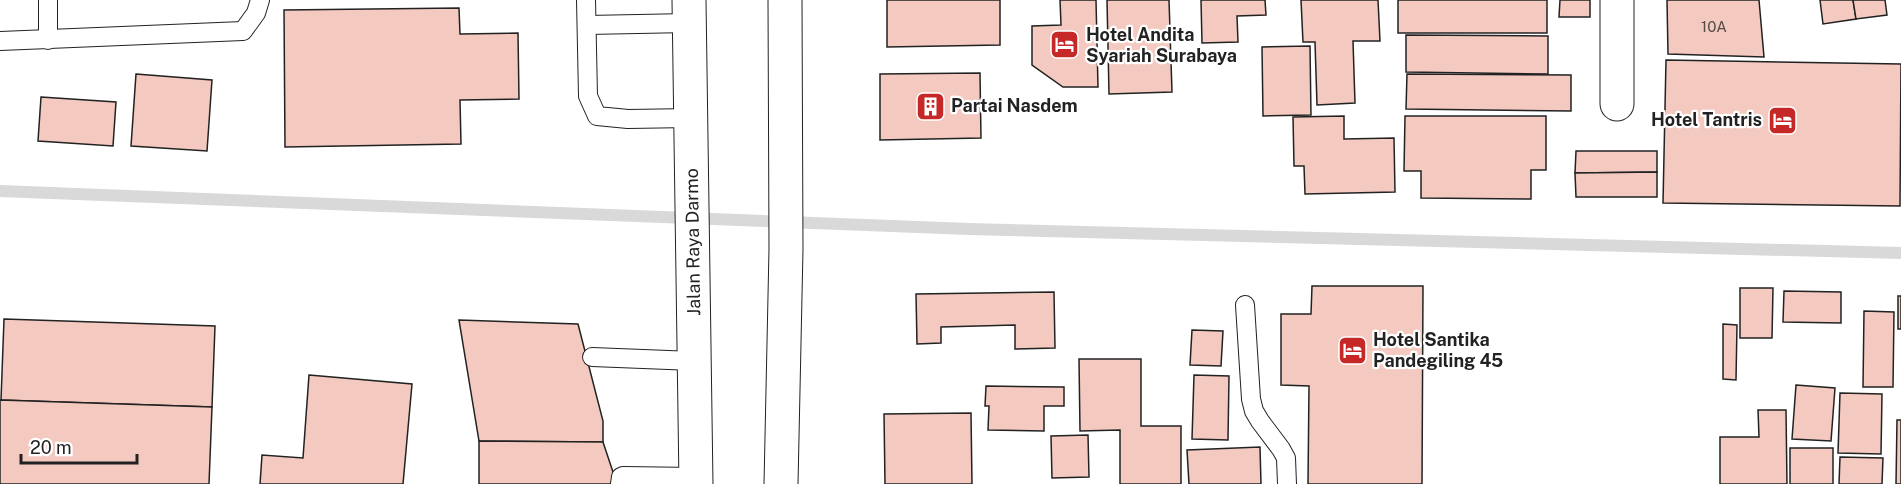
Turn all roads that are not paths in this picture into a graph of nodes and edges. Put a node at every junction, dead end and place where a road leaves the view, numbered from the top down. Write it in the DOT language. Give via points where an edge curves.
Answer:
graph roads {
  1 [pos="48,0"];
  2 [pos="260,0"];
  3 [pos="586,0"];
  4 [pos="785,0"];
  5 [pos="1617,0"];
  6 [pos="689,11"];
  7 [pos="587,25"];
  8 [pos="48,40"];
  9 [pos="0,41"];
  10 [pos="1617,104"];
  11 [pos="691,118"];
  12 [pos="1245,305"];
  13 [pos="592,357"];
  14 [pos="694,361"];
  15 [pos="696,481"];
  16 [pos="620,484"];
  17 [pos="781,484"];
  18 [pos="1287,484"];
  1 -- 8 [label="lane"];
  2 -- 8 [label="lane" via="243,31"];
  3 -- 7 [label="lane"];
  4 -- 17 [label="main road" via="786,249"];
  5 -- 10 [label="main road"];
  6 -- 7 [label="lane"];
  6 -- 11 [label="main road, Jalan Raya Darmo"];
  7 -- 11 [label="lane" via="588,96 597,116"];
  8 -- 9 [label="lane"];
  11 -- 14 [label="main road, Jalan Raya Darmo"];
  12 -- 18 [label="lane" via="1251,399 1260,421 1286,458"];
  13 -- 14 [label="lane"];
  14 -- 15 [label="main road, Jalan Raya Darmo"];
  15 -- 16 [label="lane" via="623,476"];
}
